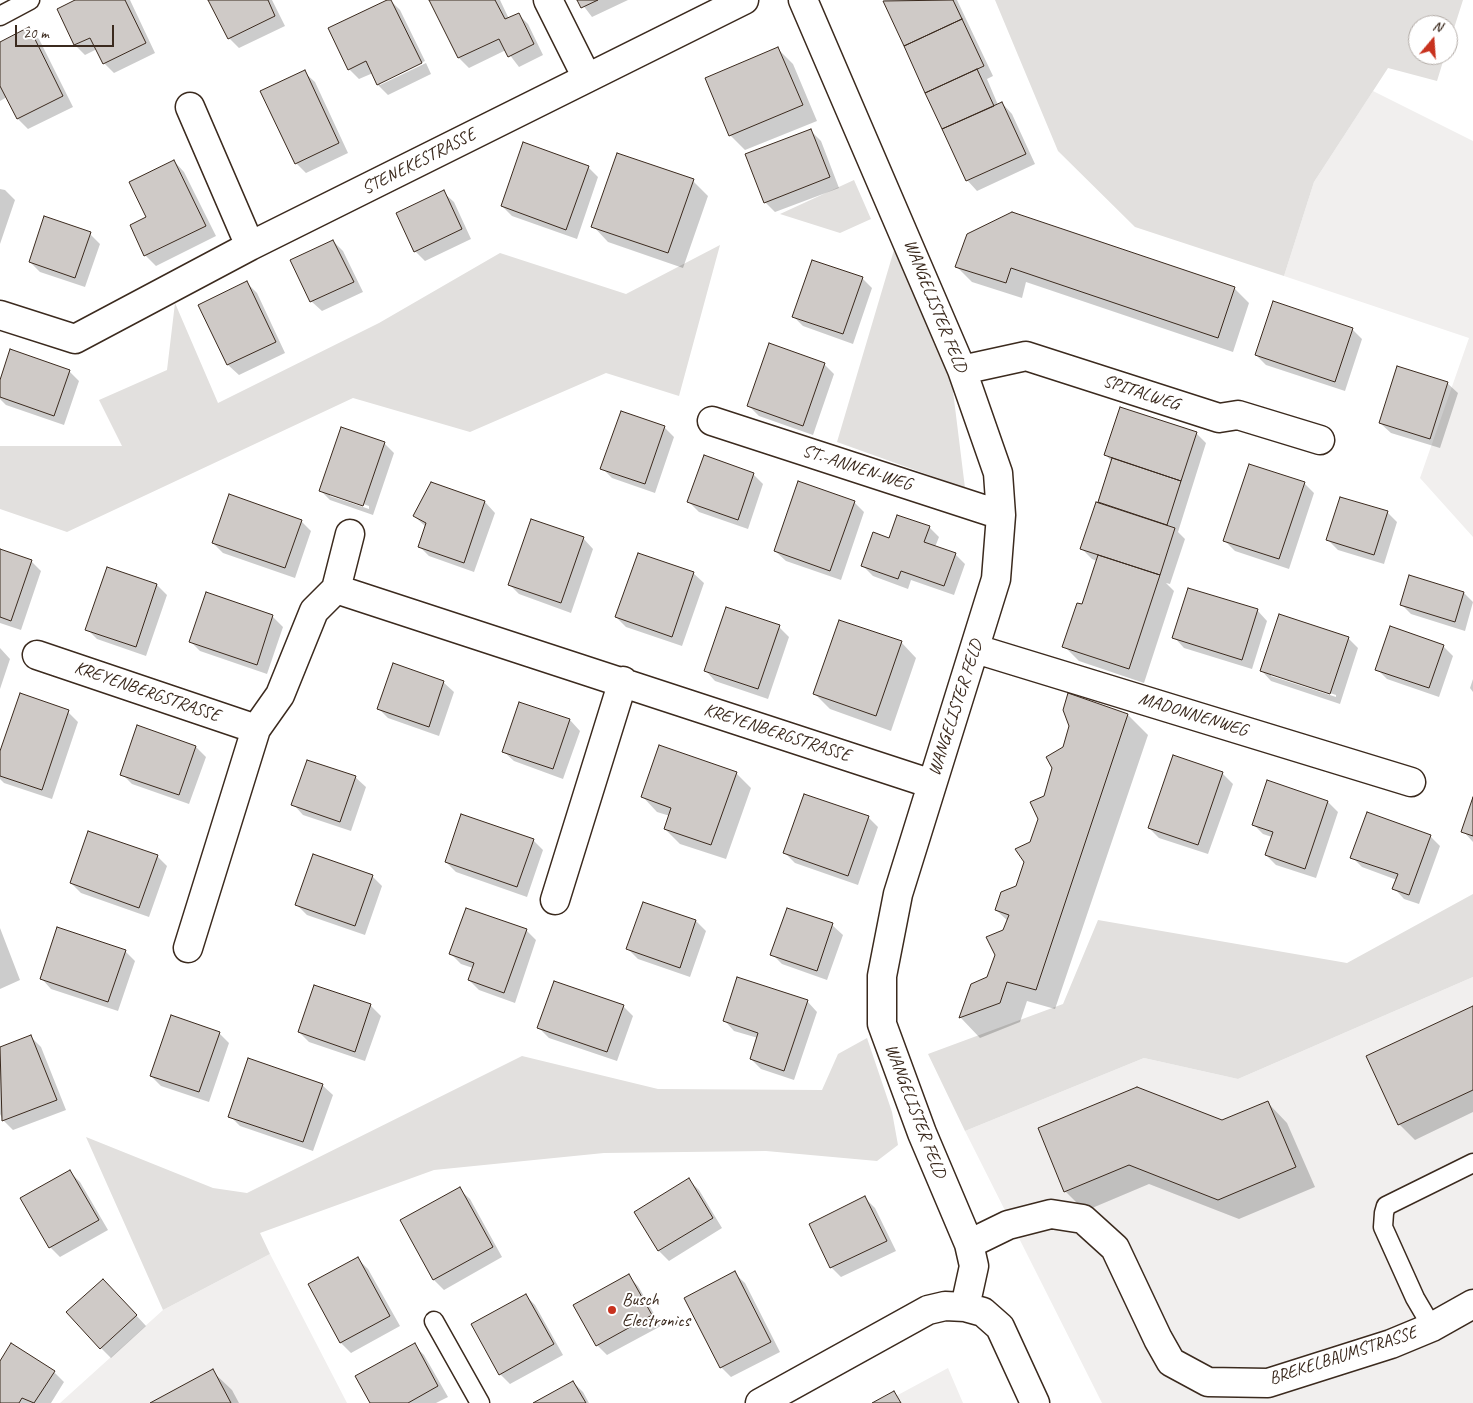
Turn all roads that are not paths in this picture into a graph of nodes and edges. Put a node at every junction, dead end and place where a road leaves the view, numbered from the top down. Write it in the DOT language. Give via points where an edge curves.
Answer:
graph roads {
  1 [pos="30,0"];
  2 [pos="548,0"];
  3 [pos="803,0"];
  4 [pos="729,3"];
  5 [pos="0,16"];
  6 [pos="587,78"];
  7 [pos="190,107"];
  8 [pos="250,246"];
  9 [pos="0,315"];
  10 [pos="962,370"];
  11 [pos="712,421"];
  12 [pos="1320,440"];
  13 [pos="1001,515"];
  14 [pos="350,534"];
  15 [pos="336,589"];
  16 [pos="976,648"];
  17 [pos="37,655"];
  18 [pos="623,681"];
  19 [pos="256,728"];
  20 [pos="1411,782"];
  21 [pos="932,784"];
  22 [pos="555,900"];
  23 [pos="188,948"];
  24 [pos="1473,1163"];
  25 [pos="969,1244"];
  26 [pos="1473,1304"];
  27 [pos="965,1307"];
  28 [pos="434,1320"];
  29 [pos="1432,1327"];
  30 [pos="480,1403"];
  31 [pos="760,1403"];
  32 [pos="1035,1403"];
  1 -- 5 [label="lane"];
  2 -- 6 [label="street"];
  3 -- 10 [label="street, WANGELISTER FELD"];
  4 -- 6 [label="street, STENEKESTRASSE"];
  6 -- 8 [label="street, STENEKESTRASSE"];
  7 -- 8 [label="street"];
  8 -- 9 [label="street, STENEKESTRASSE" via="75,339"];
  10 -- 12 [label="street, SPITALWEG" via="1026,356 1220,418 1238,415"];
  10 -- 13 [label="street, WANGELISTER FELD" via="998,473"];
  11 -- 13 [label="street, ST.-ANNEN-WEG"];
  13 -- 16 [label="street, WANGELISTER FELD" via="996,579"];
  14 -- 15 [label="street"];
  15 -- 18 [label="street, KREYENBERGSTRASSE"];
  15 -- 19 [label="street" via="314,611 280,694"];
  16 -- 20 [label="street, MADONNENWEG"];
  16 -- 21 [label="street, WANGELISTER FELD"];
  17 -- 19 [label="street, KREYENBERGSTRASSE"];
  18 -- 21 [label="street, KREYENBERGSTRASSE"];
  18 -- 22 [label="street"];
  19 -- 23 [label="street"];
  21 -- 25 [label="street, WANGELISTER FELD" via="898,894 882,976 882,1024 922,1133"];
  24 -- 29 [label="lane" via="1386,1206 1383,1227 1415,1298"];
  25 -- 27 [label="street, WANGELISTER FELD" via="974,1266"];
  25 -- 29 [label="street, BREKELBAUMSTRASSE" via="1008,1225 1051,1214 1082,1219 1115,1248 1172,1362 1208,1382 1268,1383 1391,1344"];
  26 -- 29 [label="street, BREKELBAUMSTRASSE"];
  27 -- 31 [label="street" via="945,1306 928,1310"];
  27 -- 32 [label="street" via="983,1312 1000,1327"];
  28 -- 30 [label="lane"];
}
